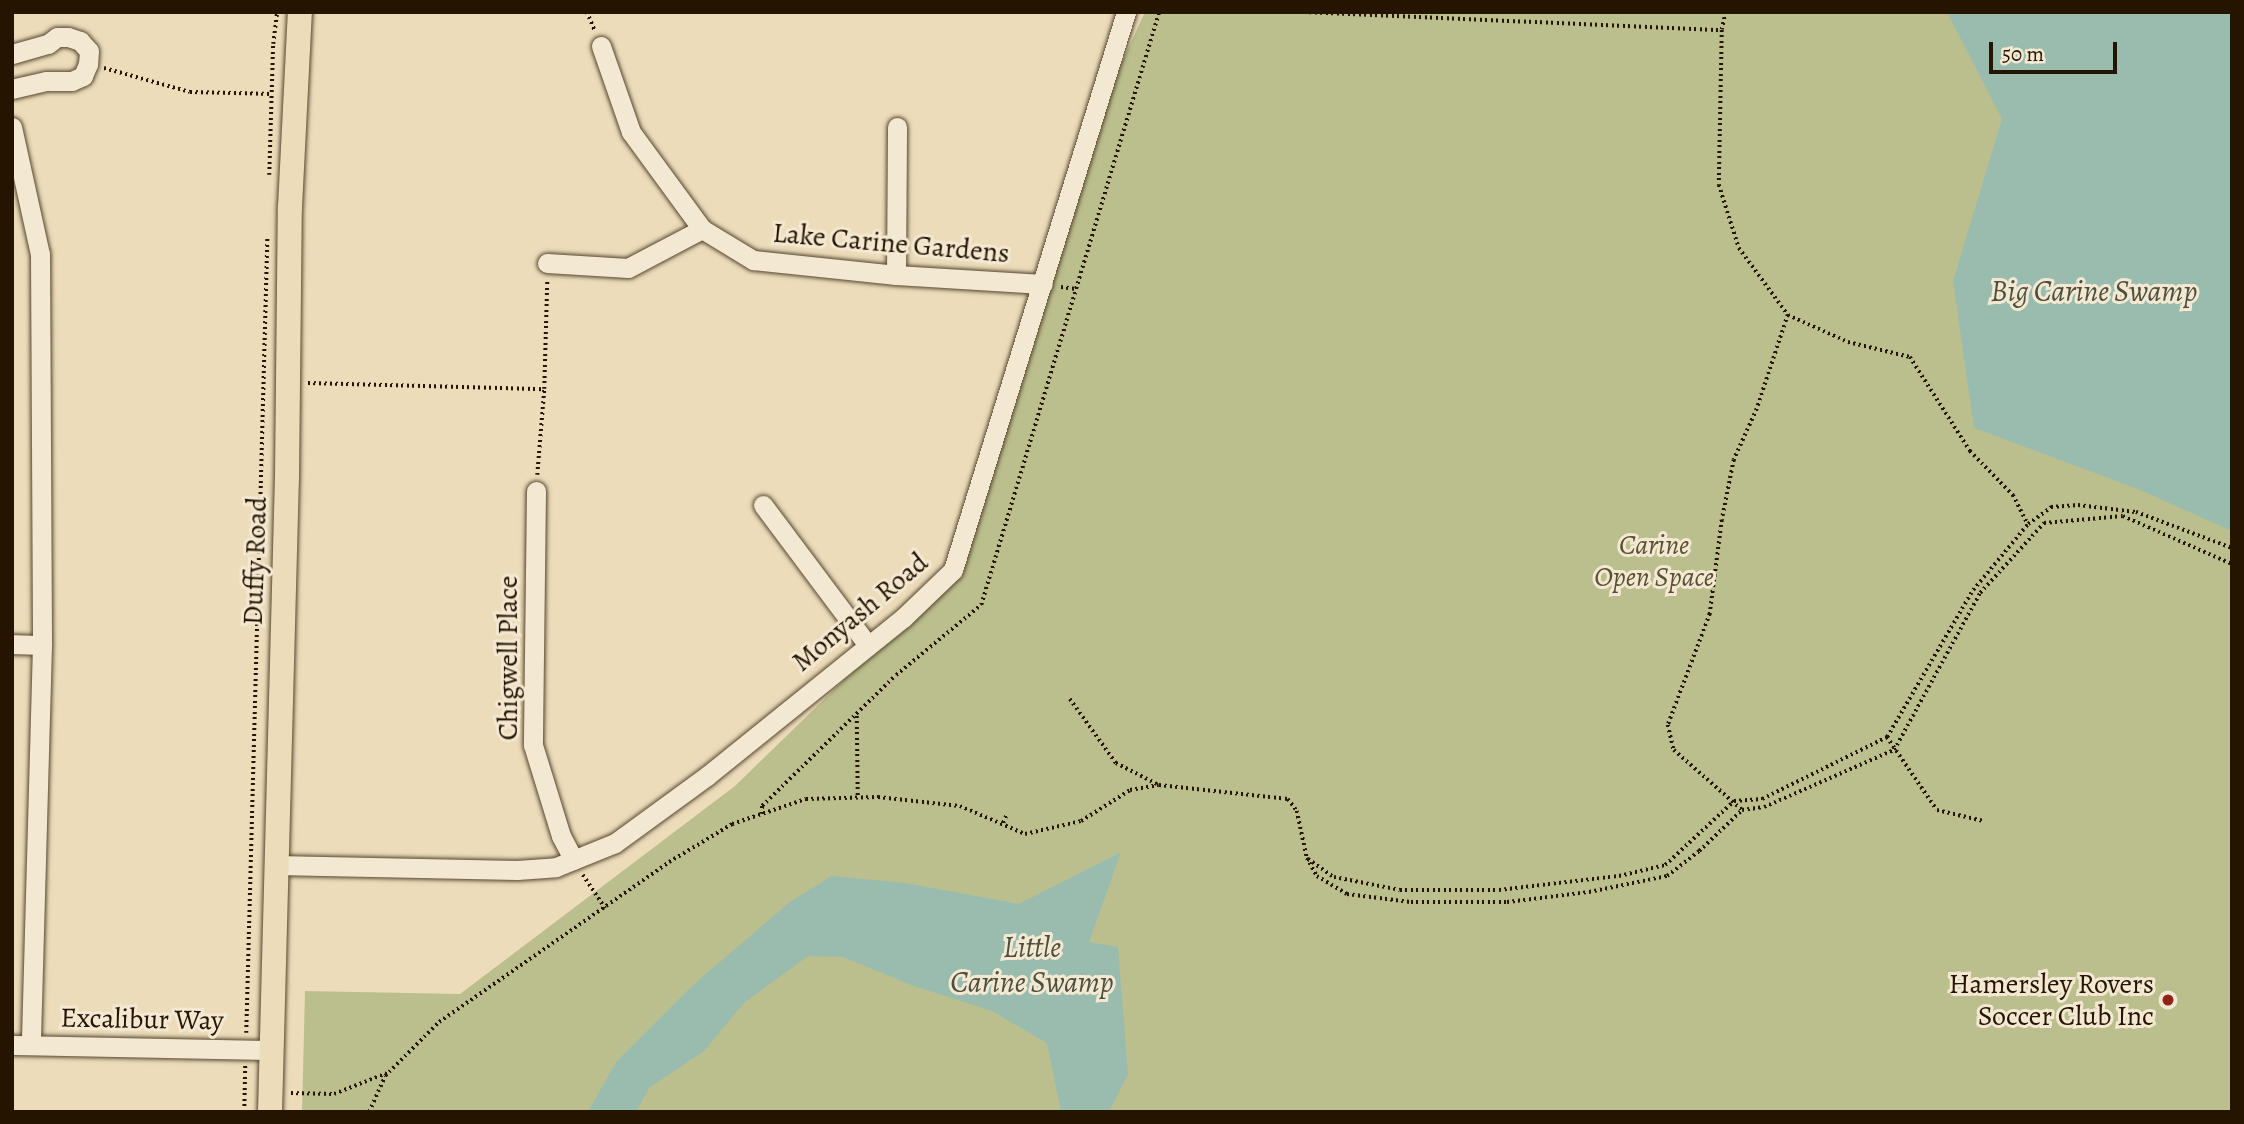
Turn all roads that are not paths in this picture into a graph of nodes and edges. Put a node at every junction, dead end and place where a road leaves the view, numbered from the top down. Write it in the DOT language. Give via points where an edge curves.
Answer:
graph roads {
  1 [pos="300,12"];
  2 [pos="1126,12"];
  3 [pos="601,46"];
  4 [pos="12,54"];
  5 [pos="12,89"];
  6 [pos="12,127"];
  7 [pos="897,127"];
  8 [pos="18,175"];
  9 [pos="702,229"];
  10 [pos="547,263"];
  11 [pos="896,275"];
  12 [pos="1043,284"];
  13 [pos="536,491"];
  14 [pos="763,505"];
  15 [pos="12,644"];
  16 [pos="867,644"];
  17 [pos="42,645"];
  18 [pos="574,860"];
  19 [pos="275,865"];
  20 [pos="22,1045"];
  21 [pos="258,1050"];
  22 [pos="270,1102"];
  1 -- 19 [label="main road, Duffy Road" via="283,94 287,477"];
  2 -- 12 [label="street, Monyash Road"];
  3 -- 9 [label="street, Lake Carine Gardens" via="631,132"];
  4 -- 5 [label="street" via="57,37 80,41 89,51 83,76"];
  6 -- 8 [label="street"];
  7 -- 11 [label="street"];
  8 -- 17 [label="street" via="40,254"];
  9 -- 10 [label="street" via="628,268"];
  9 -- 11 [label="street, Lake Carine Gardens" via="753,260"];
  11 -- 12 [label="street, Lake Carine Gardens"];
  12 -- 16 [label="street, Monyash Road" via="953,570"];
  13 -- 18 [label="street, Chigwell Place" via="534,745 561,836"];
  14 -- 16 [label="street"];
  15 -- 17 [label="street"];
  16 -- 18 [label="street, Monyash Road" via="707,776 615,843"];
  17 -- 20 [label="street"];
  18 -- 19 [label="street, Monyash Road" via="556,867 517,870"];
  19 -- 21 [label="main road, Duffy Road"];
  20 -- 21 [label="street, Excalibur Way"];
  21 -- 22 [label="main road, Duffy Road"];
}
